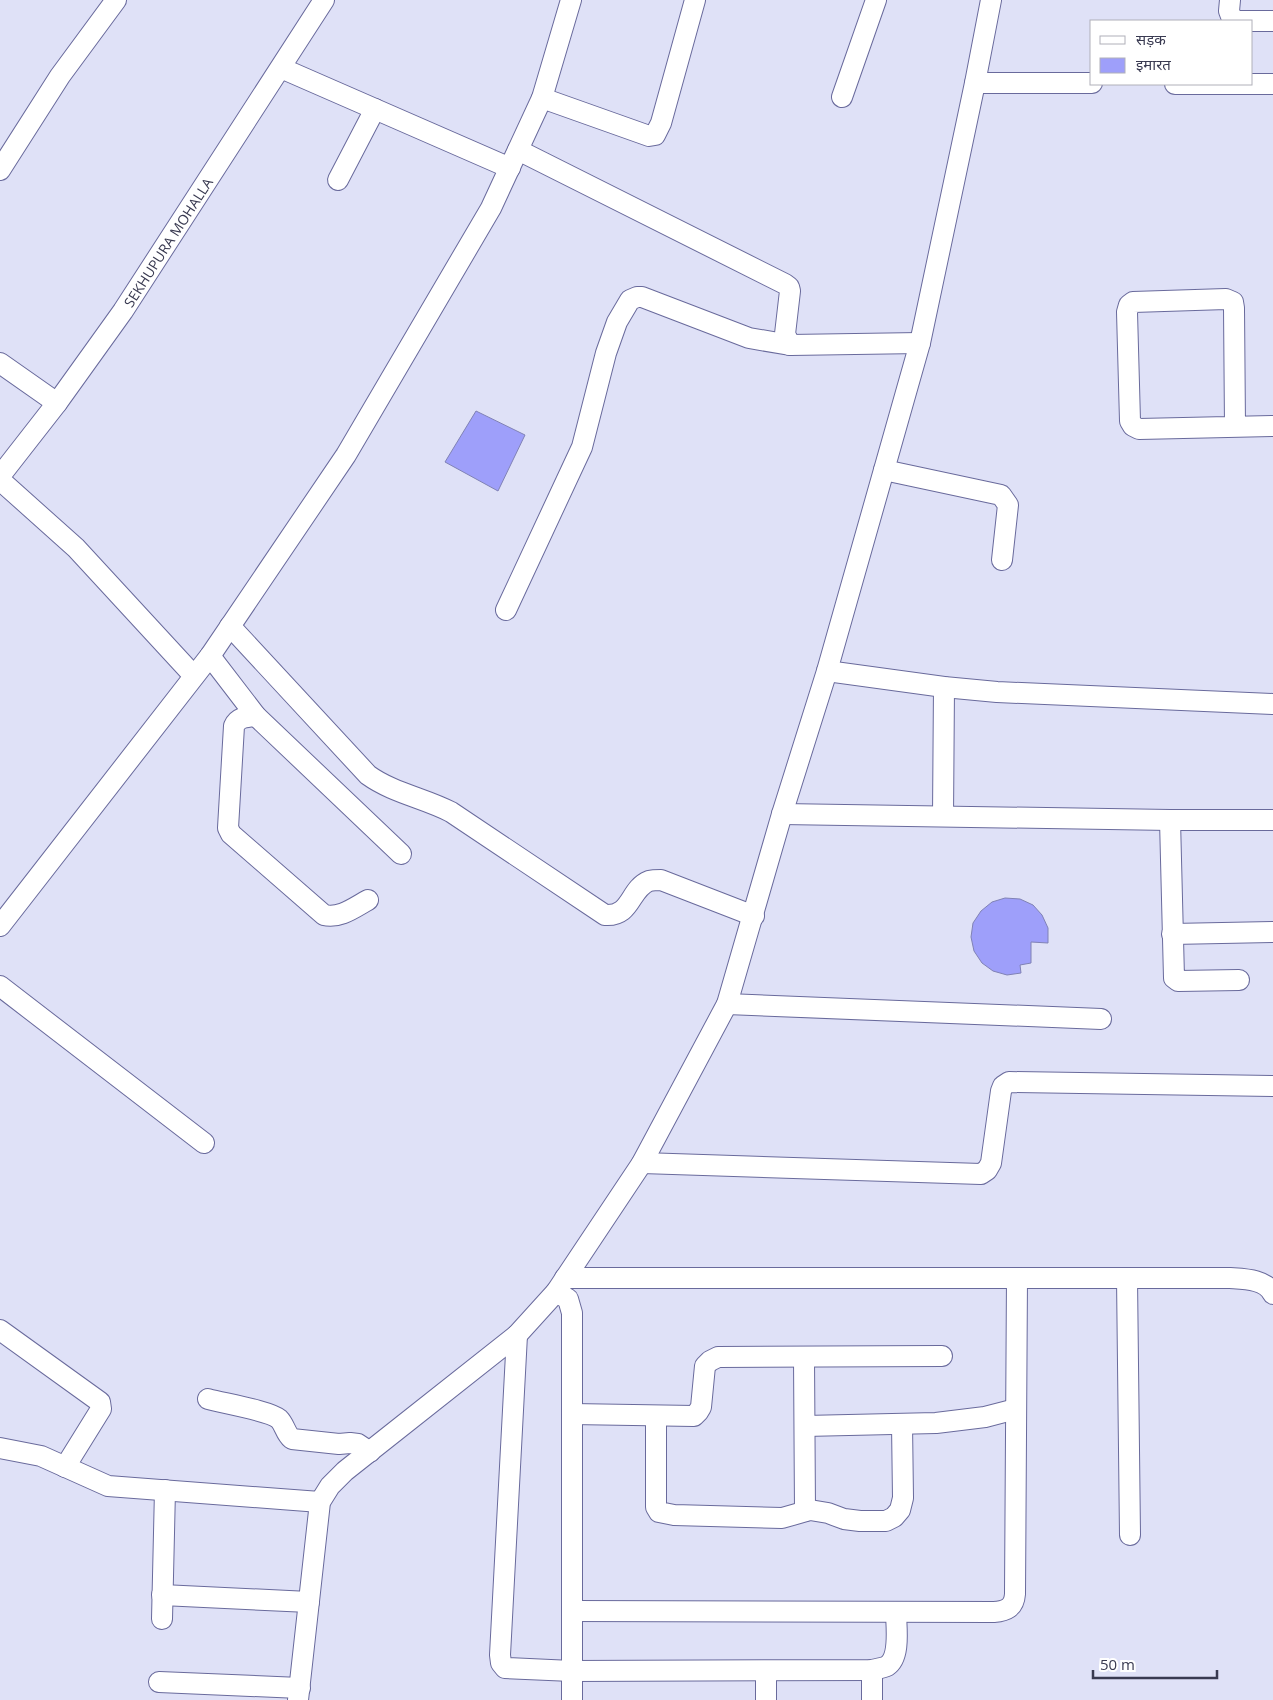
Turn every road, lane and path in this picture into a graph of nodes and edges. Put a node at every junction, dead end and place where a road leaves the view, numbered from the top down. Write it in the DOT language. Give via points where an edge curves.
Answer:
graph roads {
  1 [pos="116,0"];
  2 [pos="324,0"];
  3 [pos="571,0"];
  4 [pos="695,0"];
  5 [pos="876,0"];
  6 [pos="991,0"];
  7 [pos="1230,0"];
  8 [pos="1235,20"];
  9 [pos="1253,21"];
  10 [pos="1273,21"];
  11 [pos="281,68"];
  12 [pos="975,82"];
  13 [pos="1090,83"];
  14 [pos="1253,84"];
  15 [pos="1273,84"];
  16 [pos="842,97"];
  17 [pos="542,98"];
  18 [pos="375,108"];
  19 [pos="514,159"];
  20 [pos="0,170"];
  21 [pos="338,180"];
  22 [pos="920,343"];
  23 [pos="790,345"];
  24 [pos="0,363"];
  25 [pos="57,403"];
  26 [pos="1235,426"];
  27 [pos="1273,426"];
  28 [pos="884,470"];
  29 [pos="0,478"];
  30 [pos="1002,560"];
  31 [pos="506,610"];
  32 [pos="230,626"];
  33 [pos="210,656"];
  34 [pos="827,672"];
  35 [pos="194,676"];
  36 [pos="944,687"];
  37 [pos="1273,704"];
  38 [pos="256,716"];
  39 [pos="782,814"];
  40 [pos="943,816"];
  41 [pos="1170,820"];
  42 [pos="1273,820"];
  43 [pos="401,854"];
  44 [pos="368,900"];
  45 [pos="754,916"];
  46 [pos="0,926"];
  47 [pos="1273,932"];
  48 [pos="1172,934"];
  49 [pos="1239,980"];
  50 [pos="0,986"];
  51 [pos="727,1004"];
  52 [pos="1101,1019"];
  53 [pos="1273,1086"];
  54 [pos="204,1143"];
  55 [pos="642,1163"];
  56 [pos="1017,1278"];
  57 [pos="1127,1278"];
  58 [pos="560,1285"];
  59 [pos="1273,1294"];
  60 [pos="0,1330"];
  61 [pos="517,1334"];
  62 [pos="942,1356"];
  63 [pos="804,1358"];
  64 [pos="208,1399"];
  65 [pos="1016,1409"];
  66 [pos="572,1414"];
  67 [pos="656,1416"];
  68 [pos="902,1424"];
  69 [pos="805,1426"];
  70 [pos="0,1448"];
  71 [pos="370,1452"];
  72 [pos="64,1467"];
  73 [pos="164,1490"];
  74 [pos="320,1502"];
  75 [pos="805,1511"];
  76 [pos="1130,1535"];
  77 [pos="162,1595"];
  78 [pos="309,1602"];
  79 [pos="572,1611"];
  80 [pos="896,1612"];
  81 [pos="162,1619"];
  82 [pos="872,1670"];
  83 [pos="572,1671"];
  84 [pos="766,1672"];
  85 [pos="159,1682"];
  86 [pos="299,1694"];
  87 [pos="572,1700"];
  88 [pos="766,1700"];
  89 [pos="872,1700"];
  1 -- 20 [label="street" via="60,76"];
  2 -- 11 [label="street, SEKHUPURA MOHALLA"];
  3 -- 17 [label="street"];
  4 -- 17 [label="street" via="661,123 655,134 649,136"];
  5 -- 16 [label="street"];
  6 -- 12 [label="street"];
  7 -- 8 [label="street" via="1229,11"];
  9 -- 10 [label="street"];
  11 -- 18 [label="street"];
  11 -- 25 [label="street, SEKHUPURA MOHALLA" via="123,312"];
  12 -- 13 [label="street"];
  12 -- 22 [label="street"];
  14 -- 15 [label="street"];
  17 -- 19 [label="street"];
  18 -- 19 [label="street"];
  18 -- 21 [label="street"];
  19 -- 23 [label="street" via="785,284 790,291 785,334"];
  19 -- 32 [label="street" via="491,208 346,454"];
  22 -- 23 [label="street"];
  22 -- 28 [label="street"];
  23 -- 31 [label="street" via="749,338 642,297 630,300 617,322 606,353 582,448"];
  24 -- 25 [label="street"];
  25 -- 29 [label="street, SEKHUPURA MOHALLA"];
  26 -- 26 [label="street" via="1233,302 1226,299 1133,302 1129,305 1130,421 1133,426 1139,429"];
  26 -- 27 [label="street"];
  28 -- 30 [label="street" via="1001,495 1008,505"];
  28 -- 34 [label="street"];
  29 -- 35 [label="street" via="76,548"];
  32 -- 33 [label="street"];
  32 -- 45 [label="street" via="368,775 381,784 452,812 605,915 614,916 622,912 643,885 650,880 661,880"];
  33 -- 35 [label="street"];
  33 -- 38 [label="street"];
  34 -- 36 [label="street"];
  34 -- 39 [label="street"];
  35 -- 46 [label="street"];
  36 -- 37 [label="street" via="1080,697"];
  36 -- 40 [label="street"];
  38 -- 43 [label="street"];
  38 -- 44 [label="street" via="240,718 234,726 228,828 231,834 324,916 338,916"];
  39 -- 40 [label="street"];
  39 -- 45 [label="street"];
  40 -- 41 [label="street"];
  41 -- 42 [label="street"];
  41 -- 48 [label="street"];
  45 -- 51 [label="street"];
  47 -- 48 [label="street"];
  48 -- 49 [label="street" via="1174,978 1178,981"];
  50 -- 54 [label="street"];
  51 -- 52 [label="street"];
  51 -- 55 [label="street"];
  53 -- 55 [label="street" via="1009,1082 1001,1091 991,1163 982,1174"];
  55 -- 58 [label="street"];
  56 -- 57 [label="street"];
  56 -- 58 [label="street"];
  56 -- 65 [label="street"];
  57 -- 59 [label="street" via="1249,1280 1261,1283"];
  57 -- 76 [label="street"];
  58 -- 61 [label="street"];
  58 -- 66 [label="street" via="572,1313"];
  60 -- 72 [label="street" via="100,1402 101,1409"];
  61 -- 71 [label="street"];
  61 -- 83 [label="street" via="501,1663 505,1668"];
  62 -- 63 [label="street"];
  63 -- 67 [label="street" via="718,1357 710,1360 705,1366 698,1412 694,1416"];
  63 -- 69 [label="street"];
  64 -- 71 [label="street" via="278,1418 292,1439 358,1444"];
  65 -- 68 [label="street" via="967,1420"];
  65 -- 80 [label="street" via="1014,1602 1003,1611 994,1612"];
  66 -- 67 [label="street"];
  66 -- 79 [label="street"];
  67 -- 75 [label="street" via="655,1502 659,1512 782,1518"];
  68 -- 69 [label="street"];
  68 -- 75 [label="street" via="903,1498 894,1517 886,1521 860,1521"];
  69 -- 75 [label="street"];
  70 -- 72 [label="street" via="41,1456"];
  71 -- 74 [label="street" via="345,1471"];
  72 -- 73 [label="street" via="108,1486"];
  73 -- 74 [label="street"];
  73 -- 77 [label="street"];
  74 -- 78 [label="street"];
  77 -- 78 [label="street"];
  77 -- 81 [label="street"];
  78 -- 86 [label="street"];
  79 -- 80 [label="street"];
  79 -- 83 [label="street"];
  80 -- 82 [label="street" via="893,1660 886,1667"];
  82 -- 84 [label="street"];
  82 -- 89 [label="street"];
  83 -- 84 [label="street"];
  83 -- 87 [label="street"];
  84 -- 88 [label="street"];
  85 -- 86 [label="street"];
}
